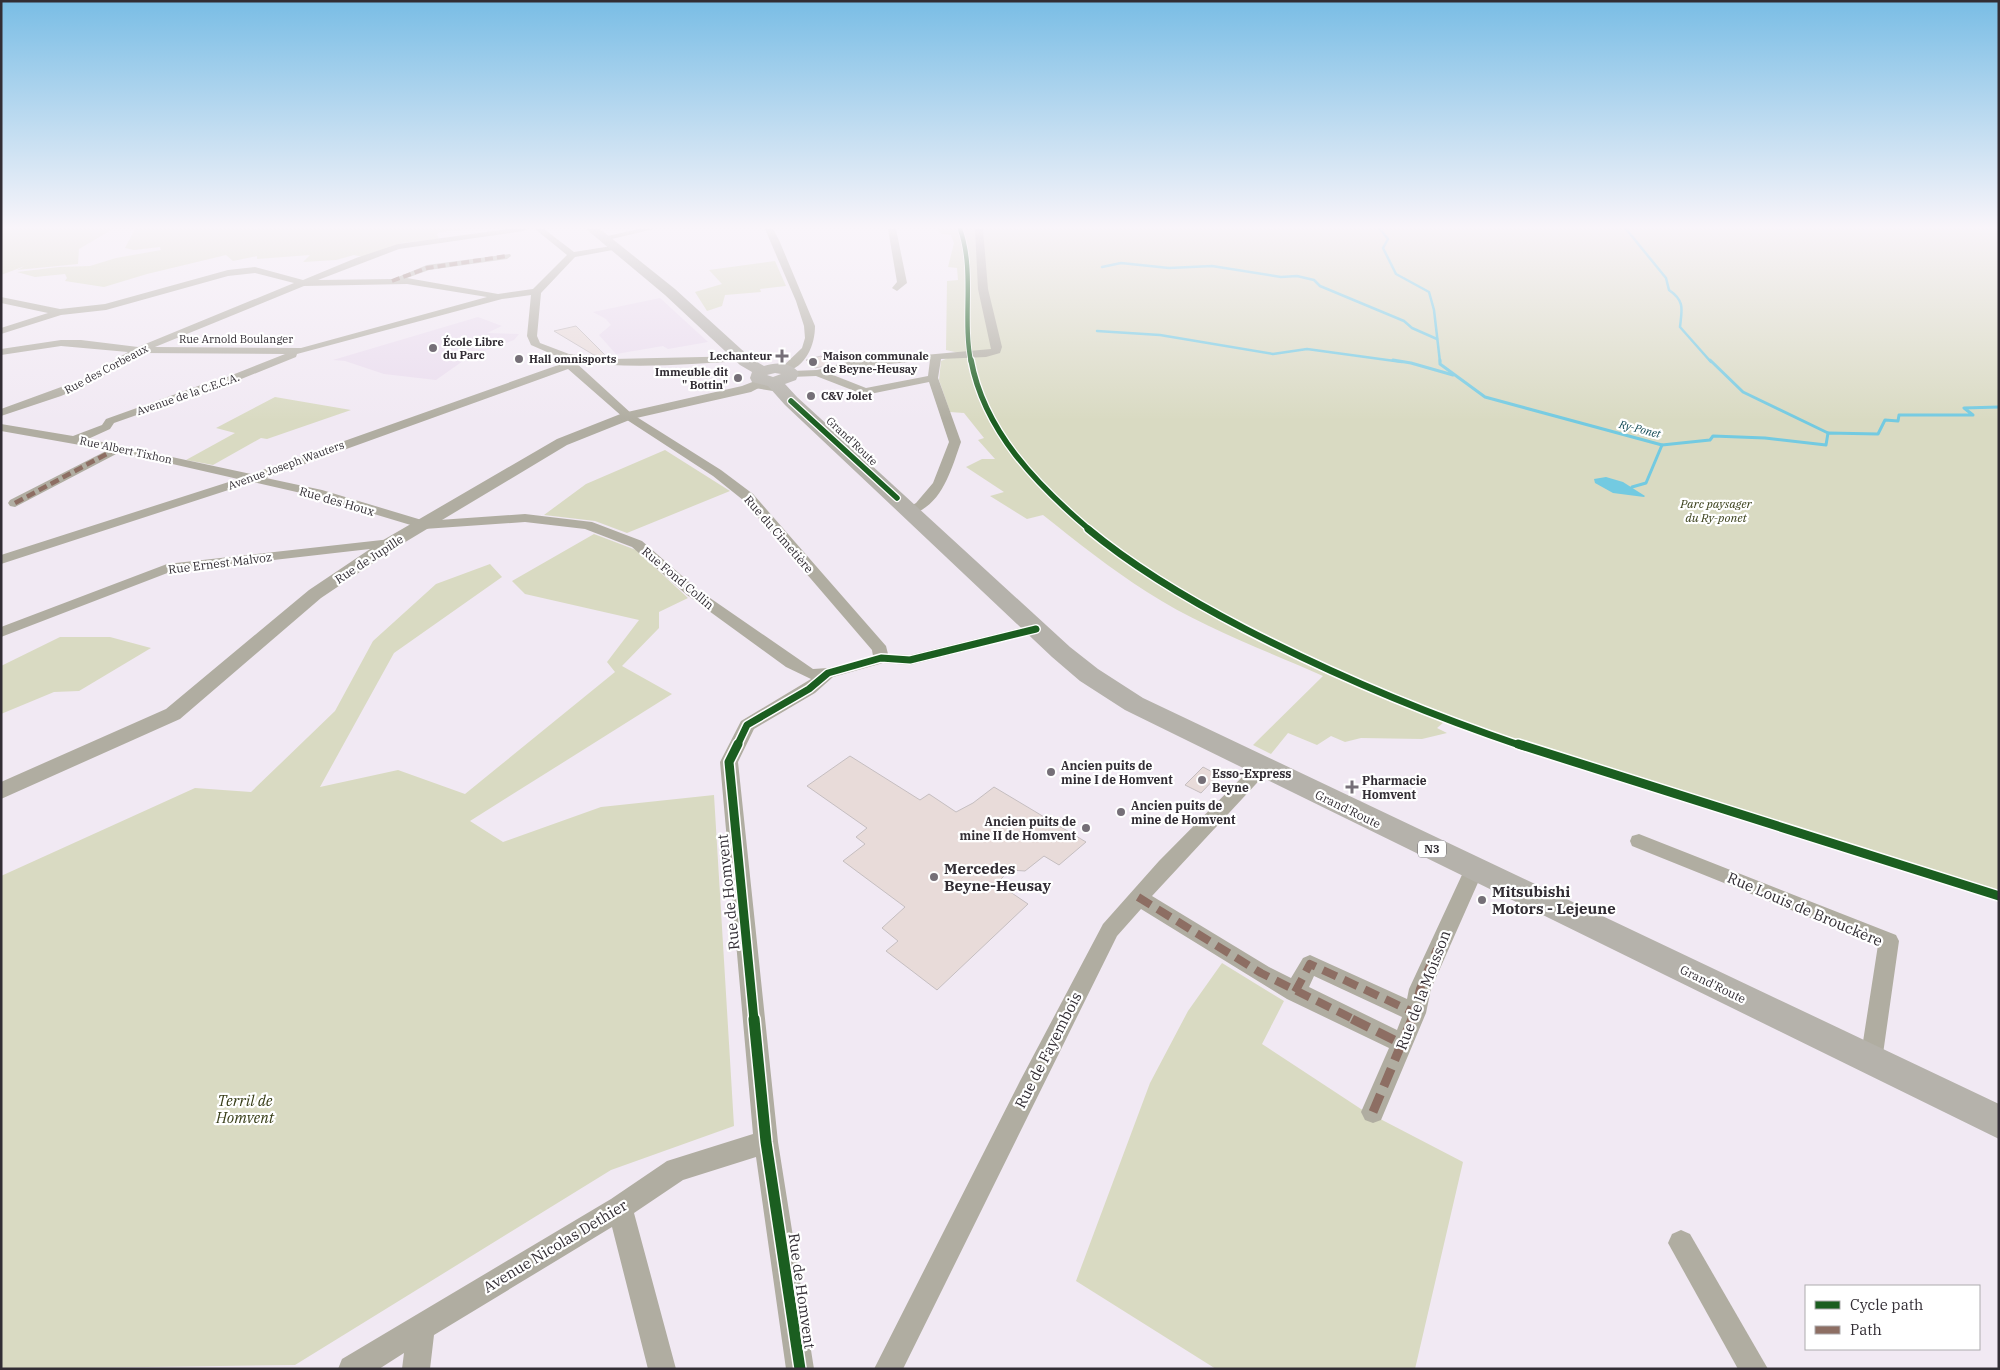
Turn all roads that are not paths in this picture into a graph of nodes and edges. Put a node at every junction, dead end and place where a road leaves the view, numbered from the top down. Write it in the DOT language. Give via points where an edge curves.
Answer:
graph roads {
  1 [pos="536,292"];
  2 [pos="153,293"];
  3 [pos="277,293"];
  4 [pos="482,293"];
  5 [pos="528,293"];
  6 [pos="671,293"];
  7 [pos="798,293"];
  8 [pos="984,293"];
  9 [pos="501,296"];
  10 [pos="1,300"];
  11 [pos="60,312"];
  12 [pos="1,331"];
  13 [pos="40,347"];
  14 [pos="139,350"];
  15 [pos="301,351"];
  16 [pos="1,352"];
  17 [pos="988,354"];
  18 [pos="936,357"];
  19 [pos="742,358"];
  20 [pos="1,360"];
  21 [pos="569,361"];
  22 [pos="817,373"];
  23 [pos="933,378"];
  24 [pos="775,379"];
  25 [pos="1,413"];
  26 [pos="628,416"];
  27 [pos="1,427"];
  28 [pos="77,440"];
  29 [pos="118,448"];
  30 [pos="250,478"];
  31 [pos="16,504"];
  32 [pos="909,510"];
  33 [pos="424,525"];
  34 [pos="391,543"];
  35 [pos="1,560"];
  36 [pos="1036,629"];
  37 [pos="1,632"];
  38 [pos="881,658"];
  39 [pos="828,673"];
  40 [pos="1262,767"];
  41 [pos="1,791"];
  42 [pos="1639,841"];
  43 [pos="1474,869"];
  44 [pos="1138,898"];
  45 [pos="1295,992"];
  46 [pos="1415,1013"];
  47 [pos="1402,1044"];
  48 [pos="1871,1062"];
  49 [pos="1374,1112"];
  50 [pos="1999,1122"];
  51 [pos="766,1142"];
  52 [pos="620,1208"];
  53 [pos="1681,1243"];
  54 [pos="421,1327"];
  55 [pos="352,1369"];
  56 [pos="416,1369"];
  57 [pos="662,1369"];
  58 [pos="800,1369"];
  59 [pos="888,1369"];
  60 [pos="1754,1369"];
  1 -- 21 [label="street" via="534,342"];
  2 -- 11 [label="street" via="106,307"];
  3 -- 14 [label="street, Rue des Corbeaux"];
  4 -- 9 [label="street"];
  5 -- 9 [label="street, Rue Arnold Boulanger"];
  6 -- 19 [label="main road, Grand'Route / N3"];
  7 -- 24 [label="street" via="812,330 805,352"];
  8 -- 17 [label="street" via="997,347 996,351"];
  9 -- 15 [label="street, Rue Arnold Boulanger"];
  10 -- 11 [label="street"];
  11 -- 12 [label="street"];
  13 -- 14 [label="street, Rue Arnold Boulanger" via="81,343"];
  13 -- 16 [label="street"];
  13 -- 20 [label="street"];
  14 -- 15 [label="street, Rue Arnold Boulanger"];
  14 -- 25 [label="street, Rue des Corbeaux" via="87,381"];
  15 -- 28 [label="street, Avenue de la C.E.C.A." via="220,384 110,422"];
  17 -- 18 [label="street"];
  18 -- 22 [label="street" via="847,365"];
  18 -- 23 [label="street"];
  19 -- 21 [label="street" via="632,364"];
  19 -- 24 [label="main road, Grand'Route / N3"];
  21 -- 26 [label="street, Rue du Cimetière"];
  21 -- 30 [label="street, Avenue Joseph Wauters"];
  22 -- 23 [label="street" via="865,392"];
  22 -- 24 [label="street"];
  23 -- 32 [label="street" via="955,442 939,484 922,506"];
  24 -- 26 [label="street, Rue de Jupille"];
  24 -- 32 [label="main road, Grand'Route / N3"];
  26 -- 33 [label="street, Rue de Jupille" via="562,442"];
  26 -- 38 [label="street, Rue du Cimetière" via="717,472 748,497 880,649"];
  27 -- 28 [label="street, Rue Albert Tixhon"];
  28 -- 29 [label="street, Rue Albert Tixhon"];
  29 -- 30 [label="street, Rue Albert Tixhon"];
  29 -- 31 [label="street"];
  30 -- 33 [label="street, Rue des Houx" via="317,493"];
  30 -- 35 [label="street, Avenue Joseph Wauters"];
  32 -- 36 [label="main road, Grand'Route / N3"];
  33 -- 34 [label="street, Rue de Jupille"];
  33 -- 39 [label="street, Rue Fond Collin" via="525,518 587,525 637,544 692,592 792,663 810,674"];
  34 -- 37 [label="street, Rue Ernest Malvoz" via="167,568"];
  34 -- 41 [label="street, Rue de Jupille" via="315,594 172,714"];
  36 -- 38 [label="street, Rue de Homvent" via="910,660"];
  36 -- 40 [label="main road, Grand'Route / N3" via="1089,675 1134,704"];
  38 -- 39 [label="street, Rue de Homvent"];
  39 -- 51 [label="street, Rue de Homvent" via="809,689 747,725 729,762"];
  40 -- 43 [label="main road, Grand'Route / N3"];
  40 -- 44 [label="street, Rue de Fayembois"];
  42 -- 48 [label="street, Rue Louis de Brouckère" via="1888,941"];
  43 -- 46 [label="street, Rue de la Moisson" via="1420,989"];
  43 -- 48 [label="main road, Grand'Route / N3"];
  44 -- 45 [label="street"];
  44 -- 59 [label="street, Rue de Fayembois" via="1110,930"];
  45 -- 46 [label="street" via="1310,964"];
  45 -- 47 [label="street"];
  46 -- 47 [label="street, Rue de la Moisson"];
  47 -- 49 [label="street, Rue de la Moisson"];
  48 -- 50 [label="main road, Grand'Route / N3"];
  51 -- 52 [label="street, Avenue Nicolas Dethier" via="676,1170"];
  51 -- 58 [label="street, Rue de Homvent"];
  52 -- 54 [label="street, Avenue Nicolas Dethier"];
  52 -- 57 [label="street"];
  53 -- 60 [label="street"];
  54 -- 55 [label="street, Avenue Nicolas Dethier"];
  54 -- 56 [label="street"];
}
